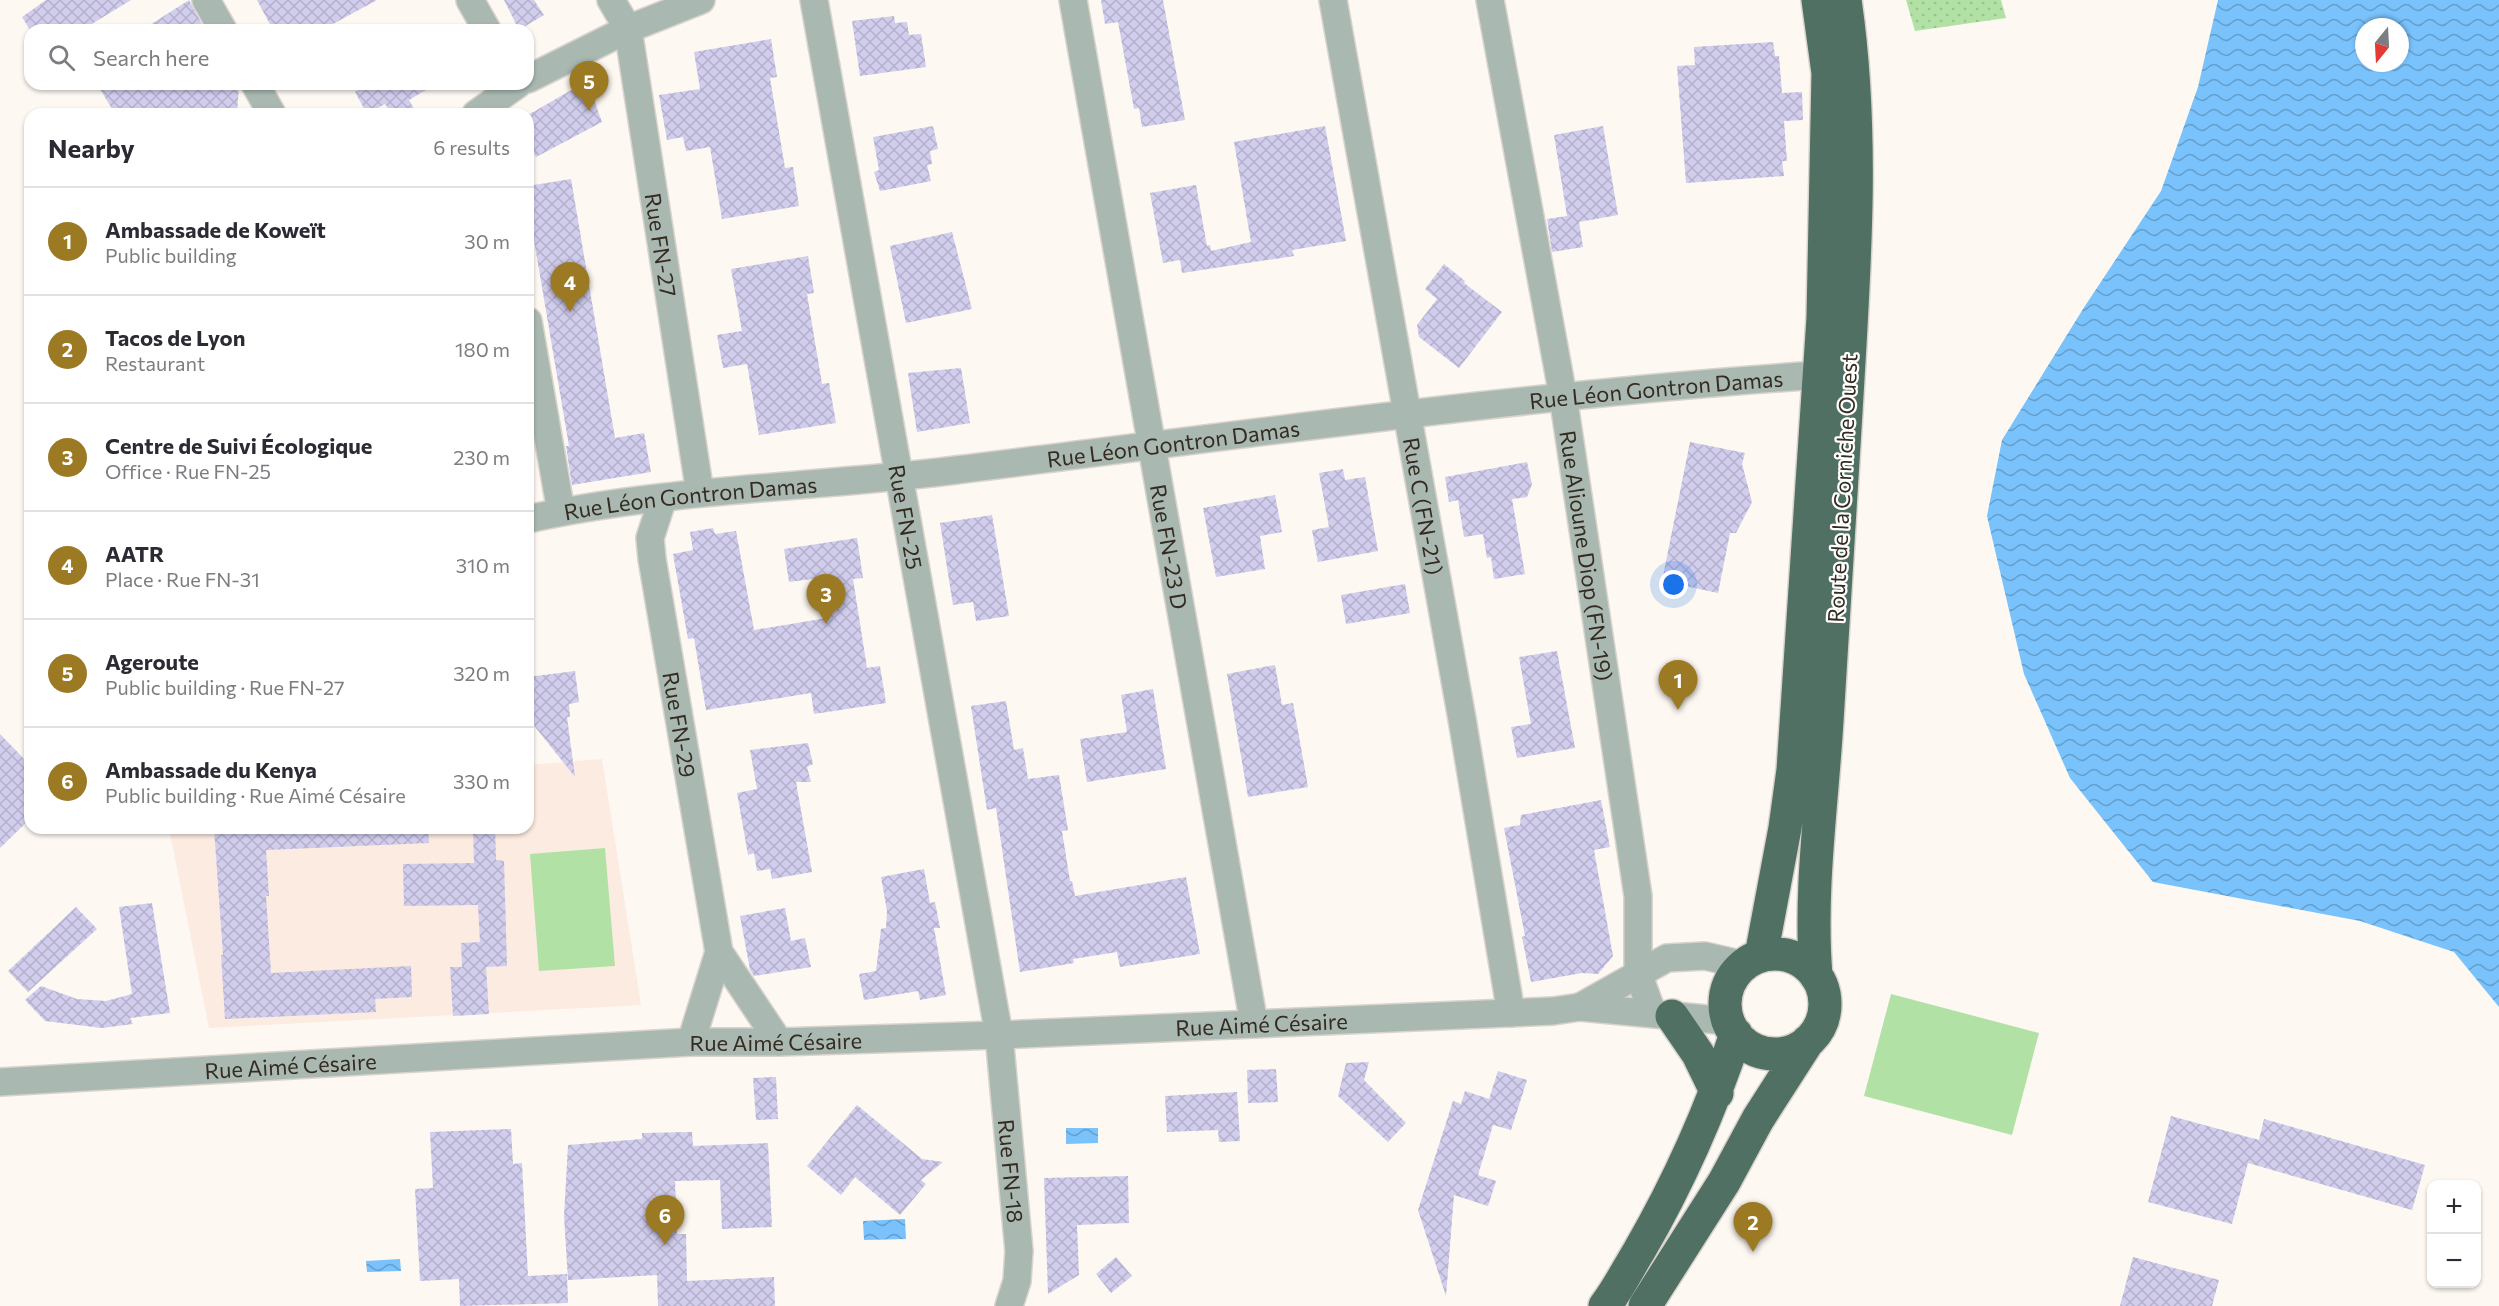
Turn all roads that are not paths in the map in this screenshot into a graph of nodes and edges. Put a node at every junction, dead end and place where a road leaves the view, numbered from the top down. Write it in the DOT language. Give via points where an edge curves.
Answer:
graph roads {
  1 [pos="206,0"];
  2 [pos="470,0"];
  3 [pos="611,0"];
  4 [pos="701,0"];
  5 [pos="814,0"];
  6 [pos="1073,0"];
  7 [pos="1333,0"];
  8 [pos="1490,0"];
  9 [pos="1818,0"];
  10 [pos="1845,0"];
  11 [pos="220,24"];
  12 [pos="484,24"];
  13 [pos="628,29"];
  14 [pos="534,76"];
  15 [pos="258,90"];
  16 [pos="511,90"];
  17 [pos="269,108"];
  18 [pos="490,108"];
  19 [pos="534,356"];
  20 [pos="1819,375"];
  21 [pos="1563,396"];
  22 [pos="1407,414"];
  23 [pos="1154,446"];
  24 [pos="901,477"];
  25 [pos="700,493"];
  26 [pos="663,498"];
  27 [pos="561,512"];
  28 [pos="534,518"];
  29 [pos="719,952"];
  30 [pos="1753,960"];
  31 [pos="1638,973"];
  32 [pos="1816,976"];
  33 [pos="1580,1007"];
  34 [pos="1511,1013"];
  35 [pos="1662,1014"];
  36 [pos="1254,1024"];
  37 [pos="1732,1027"];
  38 [pos="999,1035"];
  39 [pos="1808,1041"];
  40 [pos="691,1042"];
  41 [pos="779,1042"];
  42 [pos="1,1081"];
  43 [pos="1717,1093"];
  44 [pos="1009,1306"];
  45 [pos="1605,1306"];
  46 [pos="1645,1306"];
  1 -- 11 [label="street"];
  2 -- 12 [label="street"];
  3 -- 13 [label="street, Rue FN-27"];
  4 -- 13 [label="street"];
  5 -- 24 [label="street, Rue FN-25"];
  6 -- 23 [label="street, Rue FN-23 D"];
  7 -- 22 [label="street, Rue C (FN-21)"];
  8 -- 21 [label="street, Rue Alioune Diop (FN-19)"];
  9 -- 20 [label="highway, Route de la Corniche Ouest" via="1828,73"];
  10 -- 32 [label="highway, Route de la Corniche Ouest" via="1855,140 1853,274 1814,906"];
  13 -- 14 [label="street"];
  13 -- 25 [label="street, Rue FN-27"];
  15 -- 17 [label="street"];
  16 -- 18 [label="street"];
  19 -- 27 [label="street"];
  20 -- 21 [label="street, Rue Léon Gontron Damas"];
  20 -- 30 [label="highway, Route de la Corniche Ouest" via="1793,770 1783,838"];
  21 -- 22 [label="street, Rue Léon Gontron Damas"];
  21 -- 31 [label="street, Rue Alioune Diop (FN-19)" via="1638,896"];
  22 -- 23 [label="street, Rue Léon Gontron Damas"];
  22 -- 34 [label="street, Rue C (FN-21)"];
  23 -- 24 [label="street, Rue Léon Gontron Damas"];
  23 -- 36 [label="street, Rue FN-23 D"];
  24 -- 25 [label="street, Rue Léon Gontron Damas"];
  24 -- 38 [label="street, Rue FN-25"];
  25 -- 26 [label="street, Rue Léon Gontron Damas"];
  26 -- 27 [label="street, Rue Léon Gontron Damas"];
  26 -- 29 [label="street, Rue FN-29" via="650,538 652,560"];
  27 -- 28 [label="street, Rue Léon Gontron Damas"];
  29 -- 40 [label="street"];
  29 -- 41 [label="street"];
  30 -- 31 [label="street" via="1667,958"];
  30 -- 32 [label="highway" via="1776,954 1792,957 1806,964"];
  30 -- 37 [label="highway" via="1733,976 1727,990 1725,1005"];
  31 -- 33 [label="street"];
  31 -- 35 [label="street, Rue Alioune Diop (FN-19)"];
  32 -- 39 [label="highway" via="1825,1003 1818,1030"];
  33 -- 34 [label="street, Rue Aimé Césaire"];
  33 -- 35 [label="street"];
  34 -- 36 [label="street, Rue Aimé Césaire"];
  35 -- 37 [label="street"];
  35 -- 43 [label="highway" via="1698,1054"];
  36 -- 38 [label="street, Rue Aimé Césaire"];
  37 -- 39 [label="highway" via="1747,1045 1762,1052 1794,1050"];
  37 -- 43 [label="highway"];
  38 -- 41 [label="street, Rue Aimé Césaire"];
  38 -- 44 [label="street, Rue FN-18" via="1019,1251 1017,1281"];
  39 -- 46 [label="highway"];
  40 -- 41 [label="street, Rue Aimé Césaire"];
  40 -- 42 [label="street, Rue Aimé Césaire"];
  43 -- 45 [label="highway" via="1662,1212"];
}
